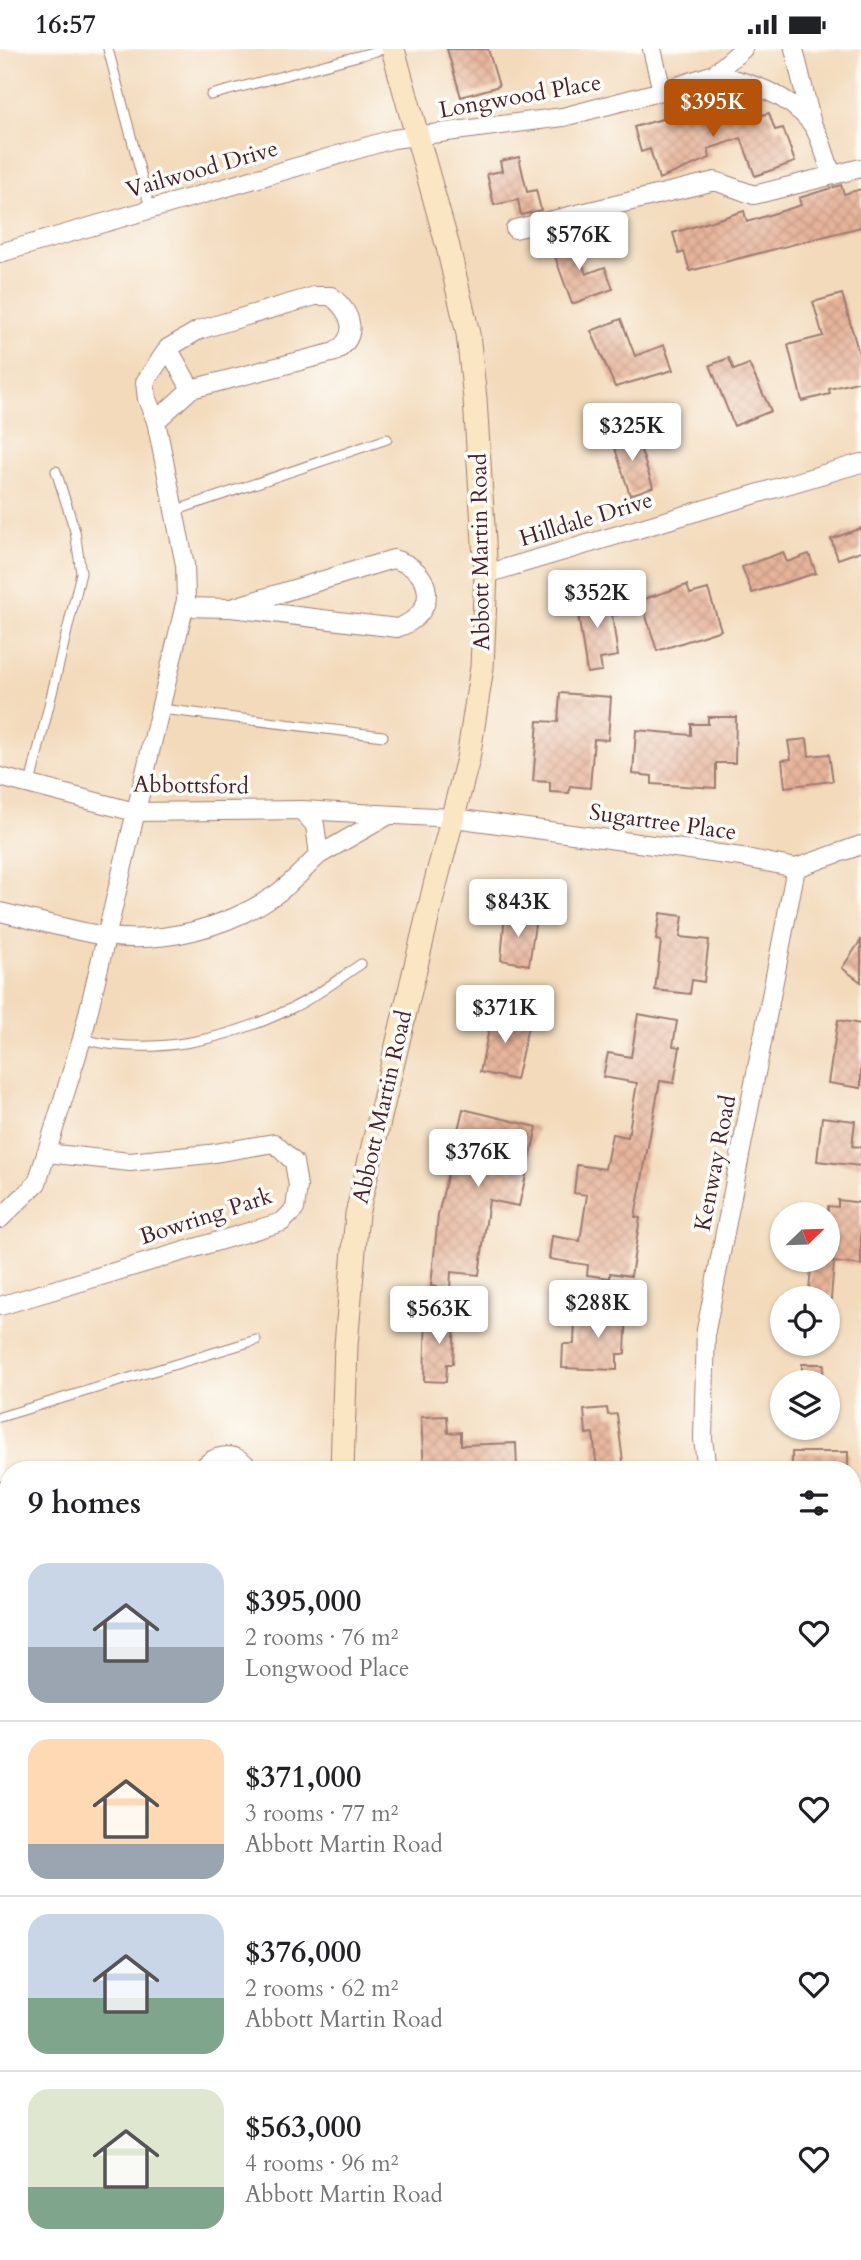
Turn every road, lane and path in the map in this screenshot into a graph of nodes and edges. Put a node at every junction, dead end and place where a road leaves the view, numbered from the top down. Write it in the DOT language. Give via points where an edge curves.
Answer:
graph roads {
  1 [pos="108,49"];
  2 [pos="384,49"];
  3 [pos="393,49"];
  4 [pos="652,49"];
  5 [pos="743,49"];
  6 [pos="794,49"];
  7 [pos="715,74"];
  8 [pos="662,91"];
  9 [pos="211,95"];
  10 [pos="812,124"];
  11 [pos="418,138"];
  12 [pos="861,168"];
  13 [pos="832,175"];
  14 [pos="150,208"];
  15 [pos="515,229"];
  16 [pos="0,253"];
  17 [pos="168,348"];
  18 [pos="191,389"];
  19 [pos="156,421"];
  20 [pos="387,439"];
  21 [pos="861,463"];
  22 [pos="56,471"];
  23 [pos="174,511"];
  24 [pos="486,574"];
  25 [pos="184,607"];
  26 [pos="231,608"];
  27 [pos="161,709"];
  28 [pos="383,736"];
  29 [pos="0,777"];
  30 [pos="30,783"];
  31 [pos="300,810"];
  32 [pos="135,812"];
  33 [pos="391,814"];
  34 [pos="454,818"];
  35 [pos="861,845"];
  36 [pos="319,855"];
  37 [pos="796,868"];
  38 [pos="0,912"];
  39 [pos="108,936"];
  40 [pos="360,964"];
  41 [pos="82,1039"];
  42 [pos="46,1153"];
  43 [pos="0,1219"];
  44 [pos="0,1306"];
  45 [pos="256,1340"];
  46 [pos="0,1417"];
  47 [pos="210,1461"];
  48 [pos="240,1461"];
  49 [pos="342,1461"];
  50 [pos="706,1461"];
  1 -- 14 [label="lane"];
  2 -- 9 [label="lane"];
  3 -- 11 [label="main road, Abbott Martin Road"];
  4 -- 8 [label="street"];
  5 -- 7 [label="street, Longwood Place"];
  6 -- 10 [label="street"];
  7 -- 8 [label="street, Longwood Place"];
  7 -- 10 [label="street" via="764,87"];
  8 -- 11 [label="street, Longwood Place" via="562,117"];
  10 -- 13 [label="street"];
  11 -- 14 [label="street, Vailwood Drive" via="393,139"];
  11 -- 24 [label="main road, Abbott Martin Road" via="468,334"];
  12 -- 13 [label="street"];
  13 -- 15 [label="street" via="754,195 715,181"];
  14 -- 16 [label="street, Vailwood Drive"];
  17 -- 18 [label="street"];
  17 -- 18 [label="street" via="199,330 315,296 331,296 349,316 353,330 335,352"];
  17 -- 19 [label="street" via="145,382"];
  18 -- 19 [label="street"];
  19 -- 23 [label="street"];
  20 -- 23 [label="lane"];
  21 -- 24 [label="street, Hilldale Drive"];
  22 -- 30 [label="lane" via="75,531 80,573"];
  23 -- 25 [label="street" via="186,565"];
  24 -- 34 [label="main road, Abbott Martin Road" via="482,667"];
  25 -- 26 [label="street"];
  25 -- 27 [label="street"];
  26 -- 26 [label="street" via="393,559 415,568 427,588 425,610 412,623 397,628"];
  27 -- 28 [label="lane"];
  27 -- 32 [label="street"];
  29 -- 30 [label="street, Abbottsford"];
  30 -- 32 [label="street, Abbottsford"];
  31 -- 32 [label="street, Abbottsford"];
  31 -- 33 [label="street, Abbottsford"];
  31 -- 36 [label="street" via="316,825"];
  32 -- 39 [label="street"];
  33 -- 34 [label="street, Abbottsford"];
  33 -- 36 [label="street"];
  34 -- 37 [label="street, Sugartree Place"];
  34 -- 49 [label="main road, Abbott Martin Road" via="357,1214"];
  35 -- 37 [label="street"];
  36 -- 39 [label="street" via="277,894 233,918 198,930"];
  37 -- 50 [label="street, Kenway Road" via="706,1330"];
  38 -- 39 [label="street"];
  39 -- 41 [label="street"];
  40 -- 41 [label="lane" via="293,1008 222,1036 149,1048"];
  41 -- 42 [label="street"];
  42 -- 43 [label="street" via="37,1183"];
  42 -- 44 [label="street, Bowring Park" via="130,1162 274,1143 294,1162 295,1209 282,1222"];
  45 -- 46 [label="lane"];
  47 -- 48 [label="street" via="226,1455"];
}
